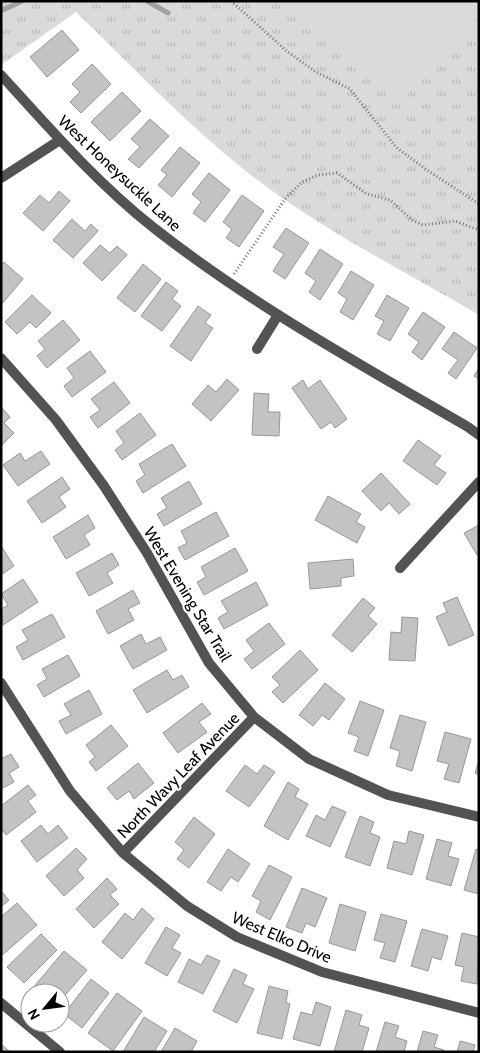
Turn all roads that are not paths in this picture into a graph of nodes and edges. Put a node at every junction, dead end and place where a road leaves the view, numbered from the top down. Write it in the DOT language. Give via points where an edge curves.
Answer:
graph roads {
  1 [pos="1,75"];
  2 [pos="60,140"];
  3 [pos="1,178"];
  4 [pos="278,316"];
  5 [pos="257,349"];
  6 [pos="1,358"];
  7 [pos="479,435"];
  8 [pos="479,482"];
  9 [pos="400,568"];
  10 [pos="1,683"];
  11 [pos="254,717"];
  12 [pos="479,816"];
  13 [pos="123,853"];
  14 [pos="1,1003"];
  15 [pos="479,1013"];
  16 [pos="60,1052"];
  1 -- 2 [label="street, West Honeysuckle Lane"];
  2 -- 3 [label="street"];
  2 -- 4 [label="street, West Honeysuckle Lane" via="153,227"];
  4 -- 5 [label="street"];
  4 -- 7 [label="street, West Honeysuckle Lane"];
  6 -- 11 [label="street, West Evening Star Trail" via="56,420 104,486 148,553 209,663"];
  8 -- 9 [label="street"];
  10 -- 13 [label="street, West Elko Drive" via="70,791"];
  11 -- 12 [label="street, West Evening Star Trail" via="309,759 388,795"];
  11 -- 13 [label="street, North Wavy Leaf Avenue"];
  13 -- 15 [label="street, West Elko Drive" via="187,906 237,937 322,972"];
  14 -- 16 [label="street"];
}
